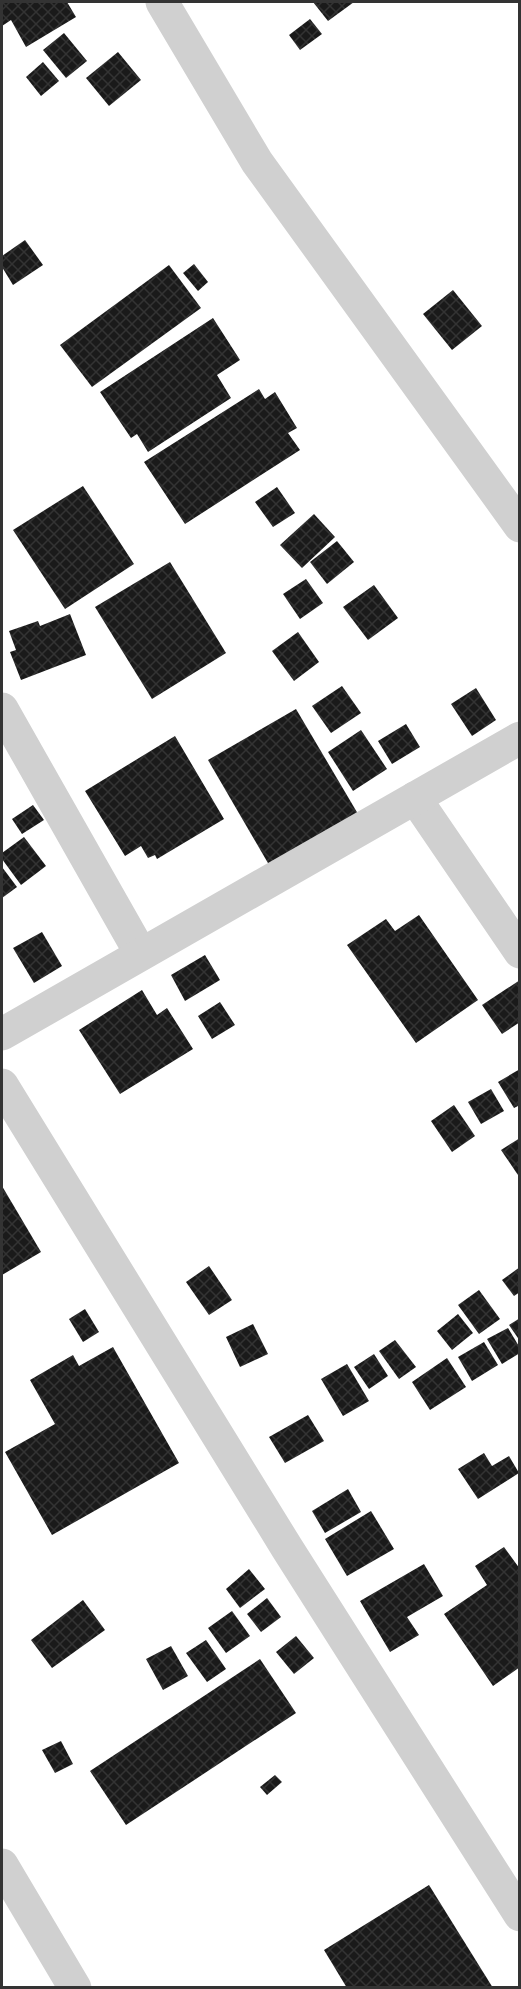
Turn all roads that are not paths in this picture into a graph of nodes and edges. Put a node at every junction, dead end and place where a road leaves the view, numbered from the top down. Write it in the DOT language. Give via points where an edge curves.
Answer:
graph roads {
  1 [pos="162,2"];
  2 [pos="519,526"];
  3 [pos="2,709"];
  4 [pos="519,738"];
  5 [pos="415,798"];
  6 [pos="519,952"];
  7 [pos="141,954"];
  8 [pos="2,1034"];
  9 [pos="2,1085"];
  10 [pos="2,1865"];
  11 [pos="519,1915"];
  12 [pos="75,1988"];
  1 -- 2 [label="street" via="257,162"];
  3 -- 7 [label="street"];
  4 -- 5 [label="street"];
  5 -- 6 [label="street"];
  5 -- 7 [label="street"];
  7 -- 8 [label="street"];
  9 -- 11 [label="street"];
  10 -- 12 [label="street"];
}
